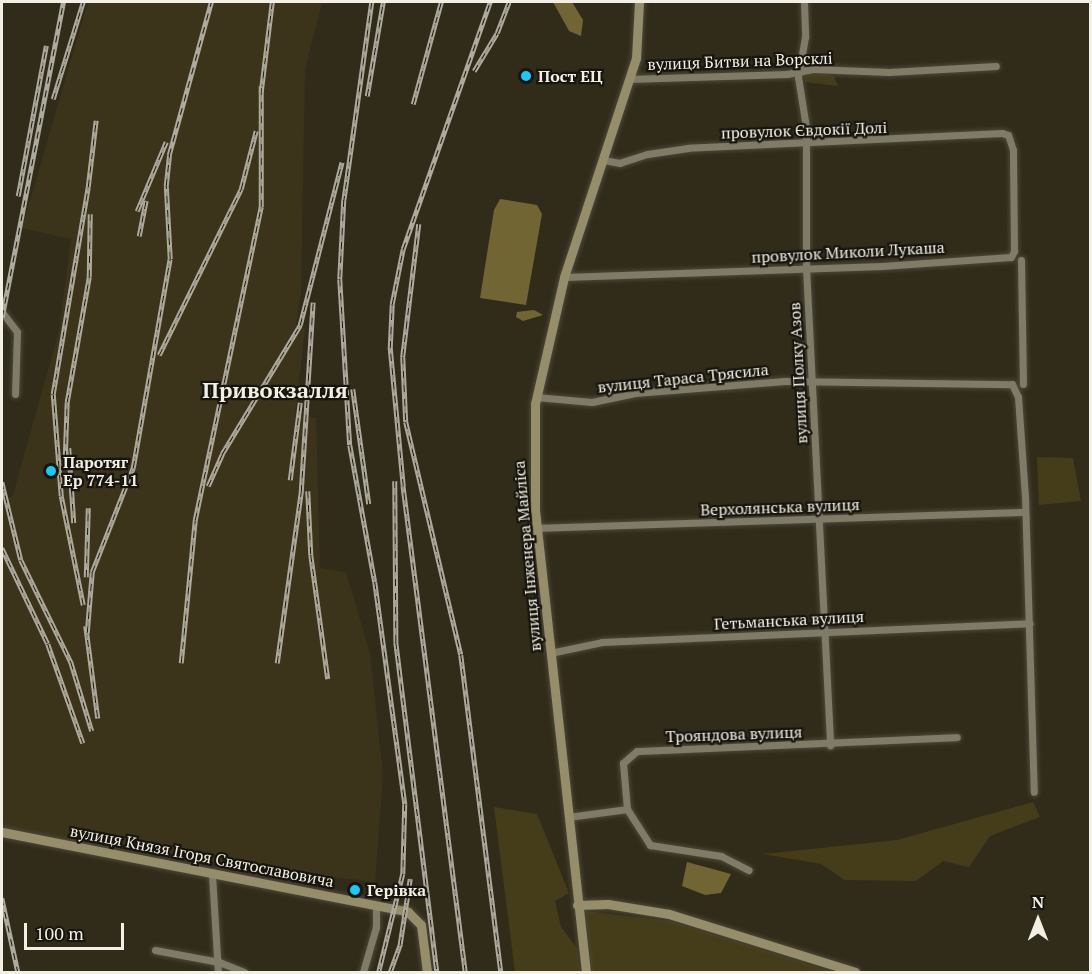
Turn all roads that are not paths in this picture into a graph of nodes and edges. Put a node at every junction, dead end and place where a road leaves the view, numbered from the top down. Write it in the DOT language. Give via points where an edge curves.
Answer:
graph roads {
  1 [pos="639,2"];
  2 [pos="804,2"];
  3 [pos="996,66"];
  4 [pos="801,70"];
  5 [pos="629,79"];
  6 [pos="1008,135"];
  7 [pos="805,144"];
  8 [pos="603,160"];
  9 [pos="1021,260"];
  10 [pos="806,267"];
  11 [pos="564,277"];
  12 [pos="2,312"];
  13 [pos="813,384"];
  14 [pos="1023,384"];
  15 [pos="15,394"];
  16 [pos="536,397"];
  17 [pos="1025,512"];
  18 [pos="819,519"];
  19 [pos="537,528"];
  20 [pos="1030,623"];
  21 [pos="823,632"];
  22 [pos="550,653"];
  23 [pos="957,737"];
  24 [pos="830,745"];
  25 [pos="1034,792"];
  26 [pos="627,809"];
  27 [pos="568,817"];
  28 [pos="2,832"];
  29 [pos="749,870"];
  30 [pos="212,875"];
  31 [pos="376,905"];
  32 [pos="577,905"];
  33 [pos="155,950"];
  34 [pos="219,962"];
  35 [pos="218,972"];
  36 [pos="244,972"];
  37 [pos="363,972"];
  38 [pos="428,972"];
  39 [pos="586,972"];
  40 [pos="855,972"];
  1 -- 5 [label="street, вулиця Інженера Майліса" via="636,58"];
  2 -- 4 [label="street, вулиця Полку Азов"];
  3 -- 4 [label="street, вулиця Битви на Ворсклі" via="890,72"];
  4 -- 5 [label="street, вулиця Битви на Ворсклі" via="787,74"];
  4 -- 7 [label="street, вулиця Полку Азов" via="798,77"];
  5 -- 8 [label="street, вулиця Інженера Майліса"];
  6 -- 7 [label="street, провулок Євдокії Долі"];
  6 -- 10 [label="street, провулок Миколи Лукаша" via="1013,150 1015,240 1011,257"];
  7 -- 8 [label="street, провулок Євдокії Долі" via="688,148 620,163"];
  7 -- 10 [label="street, вулиця Полку Азов"];
  8 -- 11 [label="street, вулиця Інженера Майліса"];
  9 -- 14 [label="street"];
  10 -- 11 [label="street, провулок Миколи Лукаша"];
  10 -- 13 [label="street, вулиця Полку Азов"];
  11 -- 16 [label="street, вулиця Інженера Майліса"];
  12 -- 15 [label="street" via="17,332"];
  13 -- 16 [label="street, вулиця Тараса Трясила" via="763,382 635,393 592,402"];
  13 -- 17 [label="street, вулиця Тараса Трясила" via="877,379 1012,384 1018,397"];
  13 -- 18 [label="street, вулиця Полку Азов"];
  16 -- 19 [label="street, вулиця Інженера Майліса" via="532,458"];
  17 -- 18 [label="street, Верхолянська вулиця"];
  17 -- 20 [label="street"];
  18 -- 19 [label="street, Верхолянська вулиця"];
  18 -- 21 [label="street, вулиця Полку Азов"];
  19 -- 22 [label="street, вулиця Інженера Майліса"];
  20 -- 21 [label="street, Гетьманська вулиця"];
  20 -- 25 [label="street"];
  21 -- 22 [label="street, Гетьманська вулиця" via="602,642"];
  21 -- 24 [label="street, вулиця Полку Азов"];
  22 -- 27 [label="street, вулиця Інженера Майліса"];
  23 -- 24 [label="street, Трояндова вулиця"];
  24 -- 26 [label="street, Трояндова вулиця" via="637,751 623,763"];
  26 -- 27 [label="street"];
  26 -- 29 [label="street" via="650,845 722,856"];
  27 -- 32 [label="street, вулиця Інженера Майліса"];
  28 -- 30 [label="street, вулиця Князя Ігоря Святославовича"];
  30 -- 31 [label="street, вулиця Князя Ігоря Святославовича"];
  30 -- 34 [label="street"];
  31 -- 37 [label="street" via="376,927"];
  31 -- 38 [label="street, вулиця Князя Ігоря Святославовича" via="413,914 421,925"];
  32 -- 39 [label="street, вулиця Інженера Майліса"];
  32 -- 40 [label="street" via="608,904 669,914"];
  33 -- 34 [label="street"];
  34 -- 35 [label="street"];
  34 -- 36 [label="street"];
}
